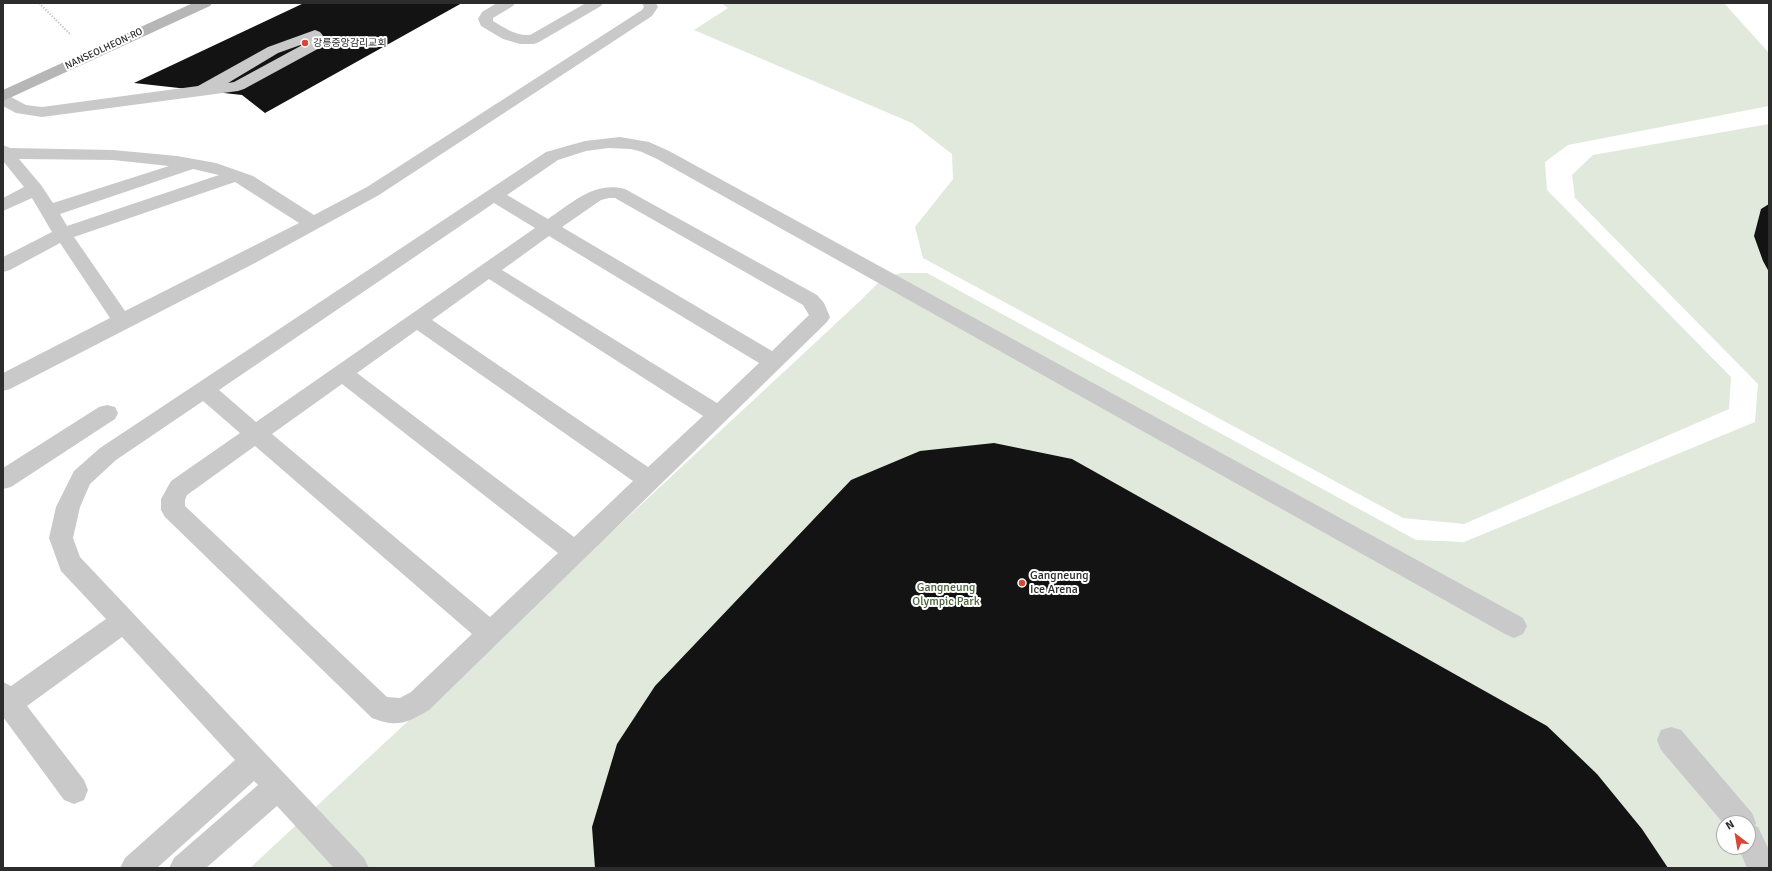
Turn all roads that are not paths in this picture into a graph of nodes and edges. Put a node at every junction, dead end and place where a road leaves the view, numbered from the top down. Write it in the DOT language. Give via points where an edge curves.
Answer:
graph roads {
  1 [pos="205,3"];
  2 [pos="508,3"];
  3 [pos="596,3"];
  4 [pos="649,3"];
  5 [pos="202,91"];
  6 [pos="3,97"];
  7 [pos="4,152"];
  8 [pos="192,164"];
  9 [pos="235,176"];
  10 [pos="35,189"];
  11 [pos="494,195"];
  12 [pos="3,205"];
  13 [pos="49,210"];
  14 [pos="313,223"];
  15 [pos="549,227"];
  16 [pos="63,234"];
  17 [pos="3,265"];
  18 [pos="488,270"];
  19 [pos="418,320"];
  20 [pos="122,321"];
  21 [pos="773,361"];
  22 [pos="342,373"];
  23 [pos="3,383"];
  24 [pos="204,390"];
  25 [pos="107,413"];
  26 [pos="718,414"];
  27 [pos="255,434"];
  28 [pos="3,480"];
  29 [pos="649,480"];
  30 [pos="574,551"];
  31 [pos="124,621"];
  32 [pos="1514,626"];
  33 [pos="490,633"];
  34 [pos="6,699"];
  35 [pos="1671,740"];
  36 [pos="255,761"];
  37 [pos="278,787"];
  38 [pos="74,790"];
  39 [pos="1735,815"];
  40 [pos="1756,855"];
  41 [pos="135,868"];
  42 [pos="184,868"];
  43 [pos="354,868"];
  44 [pos="1762,868"];
  1 -- 6 [label="street, NANSEOLHEON-RO"];
  2 -- 3 [label="street" via="487,15 486,24 514,40 523,41 534,39"];
  4 -- 14 [label="street" via="651,7 647,13 373,191"];
  5 -- 5 [label="street" via="238,86 320,42 315,35 273,50"];
  5 -- 6 [label="street" via="42,112 22,110"];
  7 -- 8 [label="street" via="113,155"];
  7 -- 10 [label="street"];
  8 -- 9 [label="street" via="216,168"];
  8 -- 13 [label="street"];
  9 -- 14 [label="street" via="247,180"];
  9 -- 16 [label="street"];
  10 -- 12 [label="street"];
  10 -- 13 [label="street"];
  11 -- 15 [label="street"];
  11 -- 24 [label="street"];
  11 -- 32 [label="street" via="552,156 572,149 598,143 622,142 644,146"];
  13 -- 16 [label="street"];
  14 -- 20 [label="street"];
  15 -- 18 [label="street"];
  15 -- 21 [label="street"];
  15 -- 21 [label="street" via="595,195 619,193 810,300 820,316"];
  16 -- 17 [label="street"];
  16 -- 20 [label="street"];
  18 -- 19 [label="street"];
  18 -- 26 [label="street"];
  19 -- 22 [label="street"];
  19 -- 29 [label="street"];
  20 -- 23 [label="street"];
  21 -- 26 [label="street"];
  22 -- 27 [label="street"];
  22 -- 30 [label="street"];
  24 -- 27 [label="street"];
  24 -- 31 [label="street" via="108,454 82,478 68,507 61,538 70,563"];
  25 -- 28 [label="street"];
  26 -- 29 [label="street"];
  27 -- 33 [label="street"];
  27 -- 33 [label="street" via="179,488 173,499 173,510 381,709 402,711 420,700"];
  29 -- 30 [label="street"];
  30 -- 33 [label="street"];
  31 -- 34 [label="street"];
  31 -- 36 [label="street"];
  34 -- 38 [label="street"];
  35 -- 39 [label="street"];
  36 -- 37 [label="street"];
  36 -- 41 [label="street"];
  37 -- 42 [label="street"];
  37 -- 43 [label="street"];
  40 -- 44 [label="street"];
}
